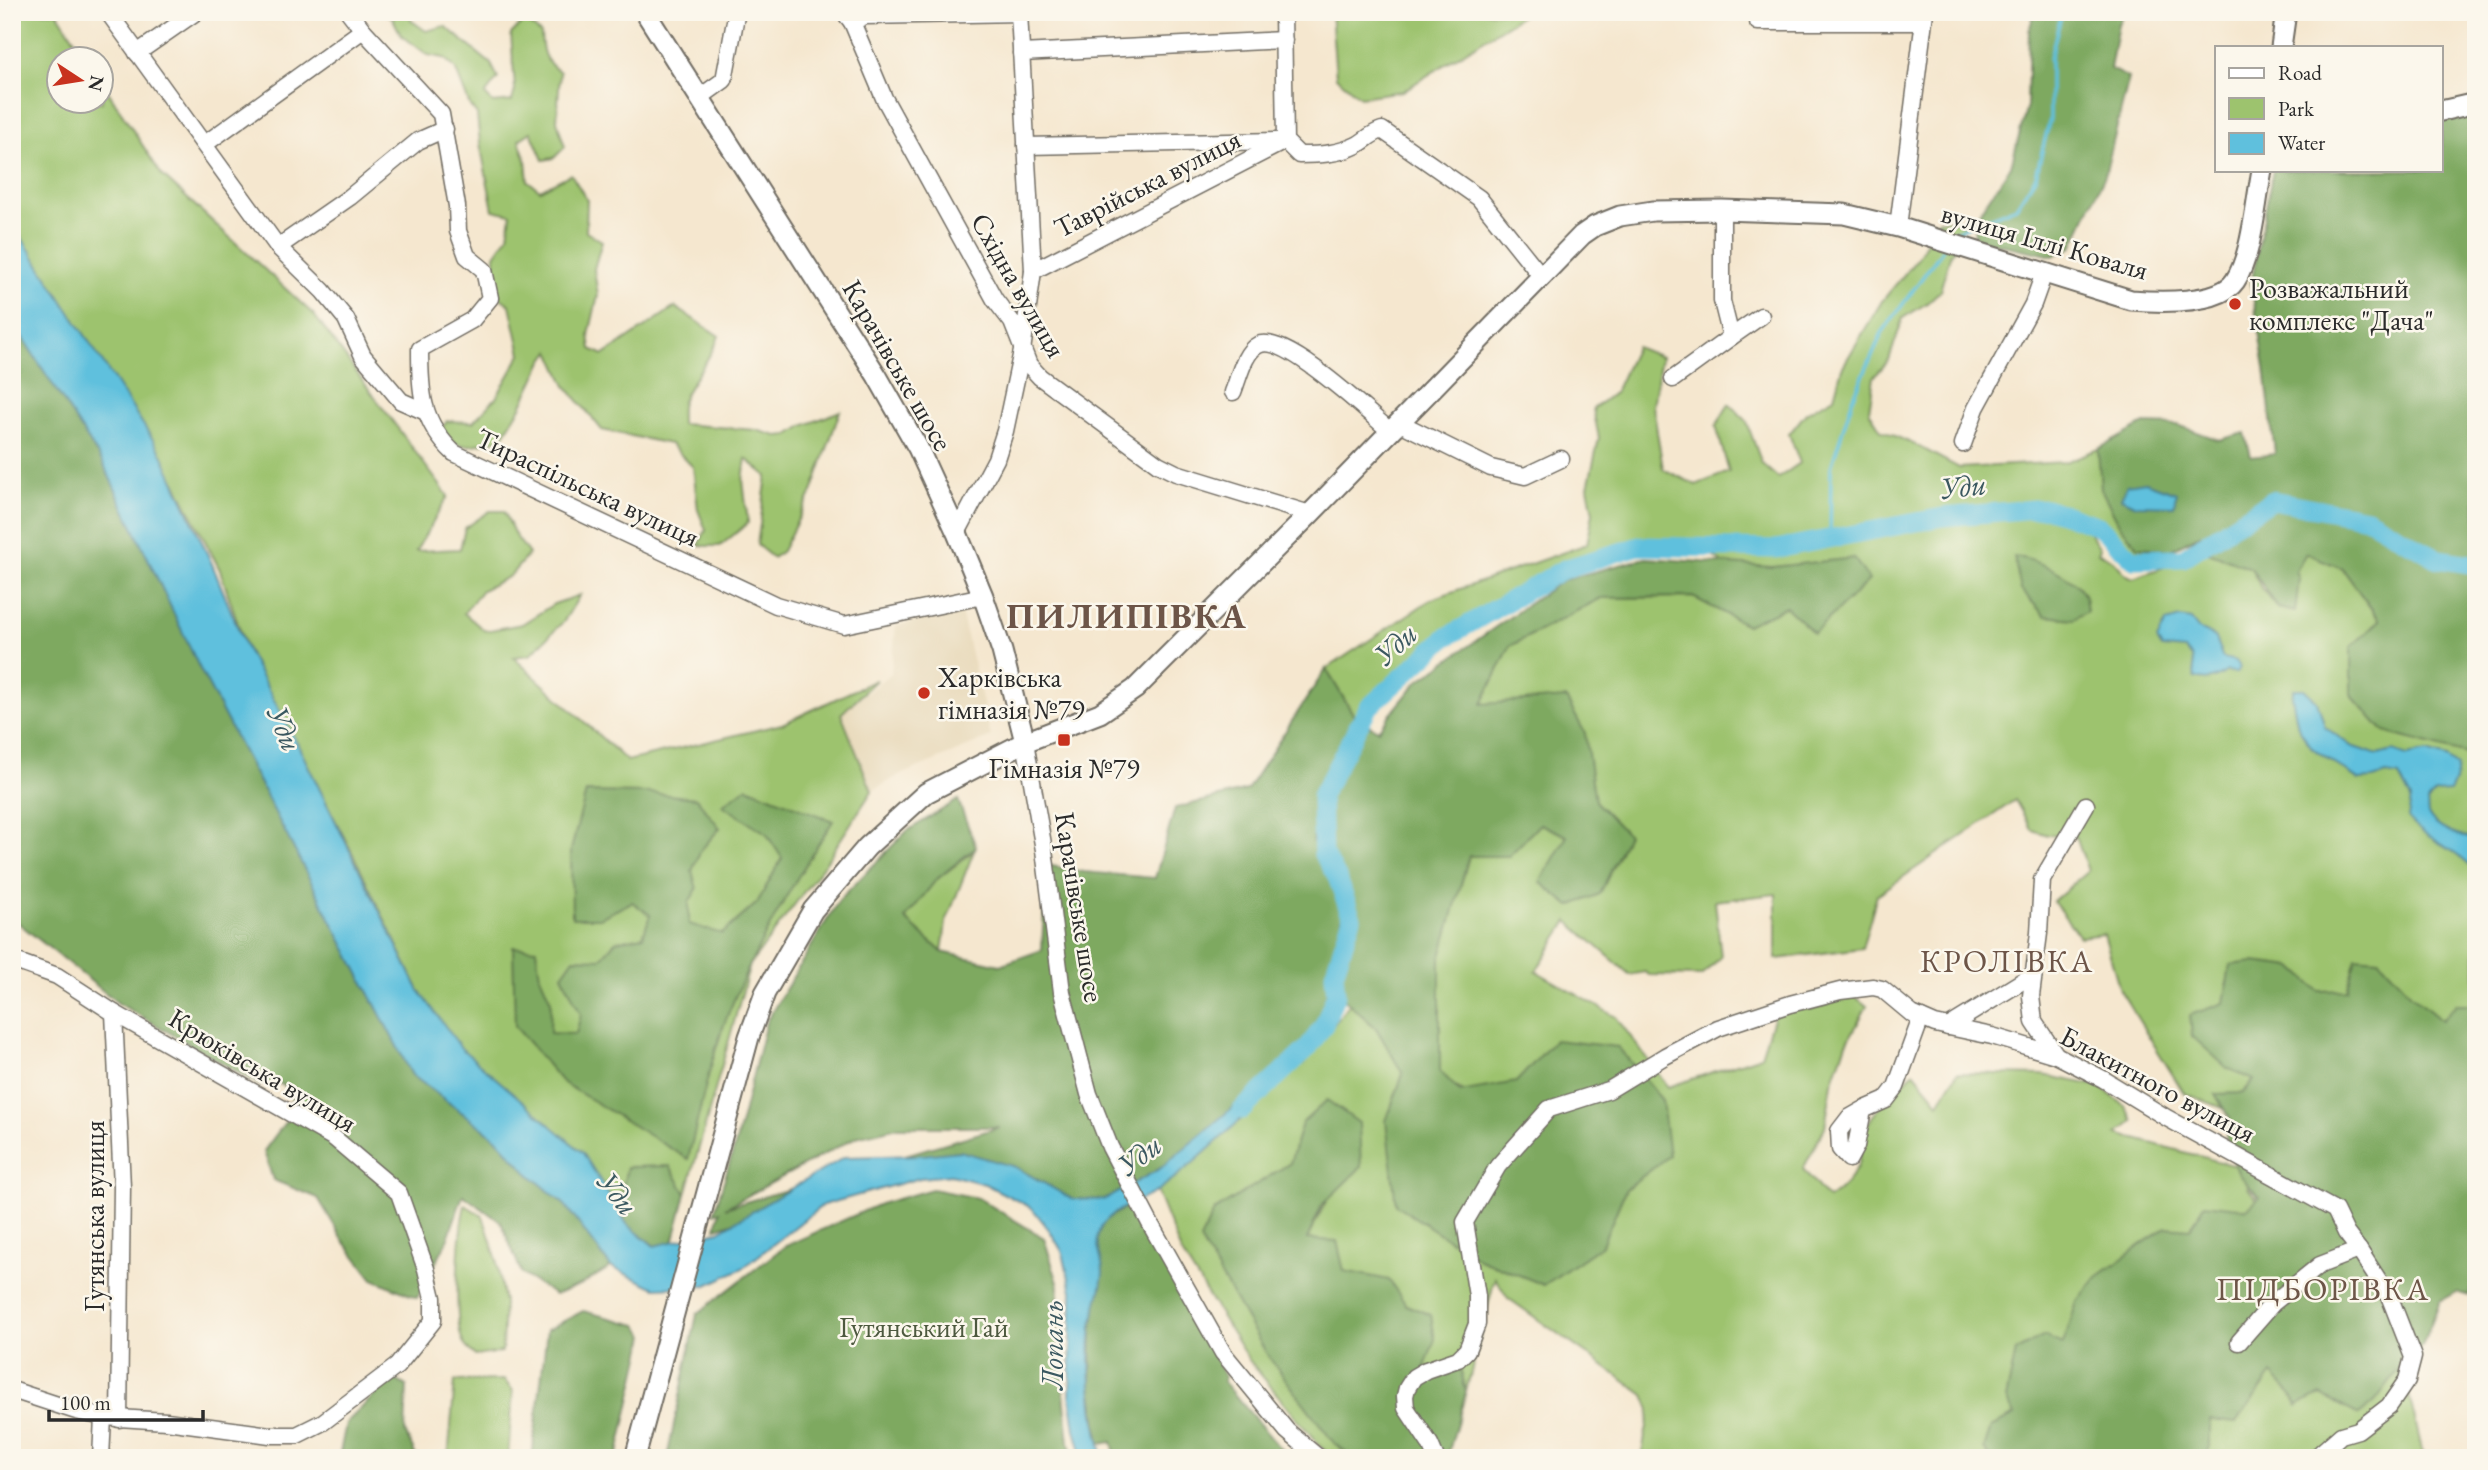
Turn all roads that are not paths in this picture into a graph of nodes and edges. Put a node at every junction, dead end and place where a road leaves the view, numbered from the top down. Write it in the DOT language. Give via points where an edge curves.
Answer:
graph roads {
  1 [pos="108,12"];
  2 [pos="196,12"];
  3 [pos="349,12"];
  4 [pos="645,12"];
  5 [pos="739,12"];
  6 [pos="1283,12"];
  7 [pos="2286,12"];
  8 [pos="1019,13"];
  9 [pos="848,17"];
  10 [pos="1924,17"];
  11 [pos="1758,22"];
  12 [pos="363,30"];
  13 [pos="1284,40"];
  14 [pos="2281,46"];
  15 [pos="137,52"];
  16 [pos="1021,53"];
  17 [pos="699,98"];
  18 [pos="2476,103"];
  19 [pos="2442,111"];
  20 [pos="445,130"];
  21 [pos="1285,141"];
  22 [pos="205,145"];
  23 [pos="1026,146"];
  24 [pos="2262,172"];
  25 [pos="1722,210"];
  26 [pos="1898,226"];
  27 [pos="278,247"];
  28 [pos="1033,271"];
  29 [pos="2044,273"];
  30 [pos="1542,277"];
  31 [pos="1761,316"];
  32 [pos="1731,337"];
  33 [pos="1022,351"];
  34 [pos="1673,379"];
  35 [pos="1233,392"];
  36 [pos="426,412"];
  37 [pos="1395,428"];
  38 [pos="1963,444"];
  39 [pos="1561,459"];
  40 [pos="1310,514"];
  41 [pos="957,533"];
  42 [pos="982,597"];
  43 [pos="1026,742"];
  44 [pos="2086,804"];
  45 [pos="12,960"];
  46 [pos="2034,974"];
  47 [pos="114,1013"];
  48 [pos="1921,1018"];
  49 [pos="1948,1027"];
  50 [pos="2056,1055"];
  51 [pos="1863,1110"];
  52 [pos="2360,1250"];
  53 [pos="2239,1342"];
  54 [pos="12,1390"];
  55 [pos="111,1418"];
  56 [pos="101,1458"];
  57 [pos="635,1458"];
  58 [pos="1319,1458"];
  59 [pos="1436,1458"];
  60 [pos="2315,1458"];
  1 -- 15 [label="street"];
  2 -- 15 [label="street"];
  3 -- 12 [label="street"];
  4 -- 17 [label="main road, Карачівське шосе"];
  5 -- 17 [label="street" via="724,80"];
  6 -- 13 [label="street"];
  7 -- 14 [label="main road"];
  8 -- 9 [label="street"];
  8 -- 16 [label="street"];
  9 -- 33 [label="street, Східна вулиця" via="884,98 995,300 1012,322"];
  10 -- 11 [label="street"];
  10 -- 26 [label="street"];
  12 -- 20 [label="street" via="441,114"];
  12 -- 22 [label="street"];
  13 -- 16 [label="street"];
  13 -- 21 [label="street"];
  15 -- 22 [label="street"];
  16 -- 23 [label="street"];
  17 -- 41 [label="main road, Карачівське шосе" via="877,376 918,448"];
  18 -- 19 [label="main road"];
  20 -- 27 [label="street" via="418,141 350,197"];
  20 -- 36 [label="street, Тираспільська вулиця" via="458,231 467,256 484,270 490,298 472,320 420,349 420,390"];
  21 -- 23 [label="street"];
  21 -- 28 [label="street, Таврійська вулиця"];
  21 -- 30 [label="street" via="1299,155 1322,155 1355,146 1382,131 1479,198"];
  22 -- 27 [label="street"];
  23 -- 28 [label="street"];
  24 -- 29 [label="main road, вулиця Іллі Коваля" via="2246,258 2234,283 2216,295 2164,303 2130,300"];
  25 -- 26 [label="main road, вулиця Іллі Коваля" via="1844,214"];
  25 -- 30 [label="main road, вулиця Іллі Коваля" via="1634,213 1608,220 1582,235"];
  25 -- 32 [label="street" via="1722,301"];
  26 -- 29 [label="main road, вулиця Іллі Коваля"];
  27 -- 36 [label="street" via="346,319 363,356 379,377 401,401"];
  28 -- 33 [label="street"];
  29 -- 38 [label="street" via="2033,304 1976,408"];
  30 -- 37 [label="main road, вулиця Іллі Коваля"];
  31 -- 32 [label="street"];
  32 -- 34 [label="street"];
  33 -- 40 [label="street, Східна вулиця" via="1040,377 1158,464"];
  33 -- 41 [label="street" via="996,459"];
  35 -- 37 [label="street" via="1250,351 1261,343 1274,344"];
  36 -- 42 [label="street, Тираспільська вулиця" via="441,441 454,453 776,605 844,625"];
  37 -- 39 [label="street" via="1491,468 1525,476"];
  37 -- 40 [label="main road, вулиця Іллі Коваля"];
  40 -- 43 [label="main road, вулиця Іллі Коваля" via="1135,689 1100,713"];
  41 -- 42 [label="main road, Карачівське шосе"];
  42 -- 43 [label="main road, Карачівське шосе"];
  43 -- 57 [label="main road, вулиця Іллі Коваля" via="926,793 867,847 813,910 765,993 737,1077"];
  43 -- 58 [label="street, Карачівське шосе" via="1062,992 1089,1094 1116,1161 1223,1353 1287,1431"];
  44 -- 46 [label="street" via="2042,880"];
  45 -- 47 [label="street, Крюківська вулиця" via="57,976"];
  46 -- 49 [label="street"];
  46 -- 50 [label="street" via="2034,1022"];
  47 -- 55 [label="street, Гутянська вулиця" via="122,1187"];
  47 -- 55 [label="street, Крюківська вулиця" via="334,1138 399,1193 426,1269 433,1321 397,1366 323,1422 297,1435"];
  48 -- 49 [label="street, Блакитного вулиця"];
  48 -- 51 [label="street" via="1896,1087 1886,1100"];
  48 -- 59 [label="street, Блакитного вулиця" via="1882,989 1840,991 1718,1028 1609,1090 1549,1109 1498,1166 1465,1222 1477,1296 1477,1324 1467,1350 1458,1359 1414,1377 1407,1388 1406,1408"];
  49 -- 50 [label="street, Блакитного вулиця"];
  50 -- 52 [label="street, Блакитного вулиця" via="2334,1210"];
  52 -- 53 [label="street" via="2320,1265 2273,1303"];
  52 -- 60 [label="street, Блакитного вулиця" via="2390,1298 2413,1357 2412,1367 2389,1406 2358,1430 2341,1435"];
  54 -- 55 [label="street"];
  55 -- 56 [label="street, Гутянська вулиця"];
}
